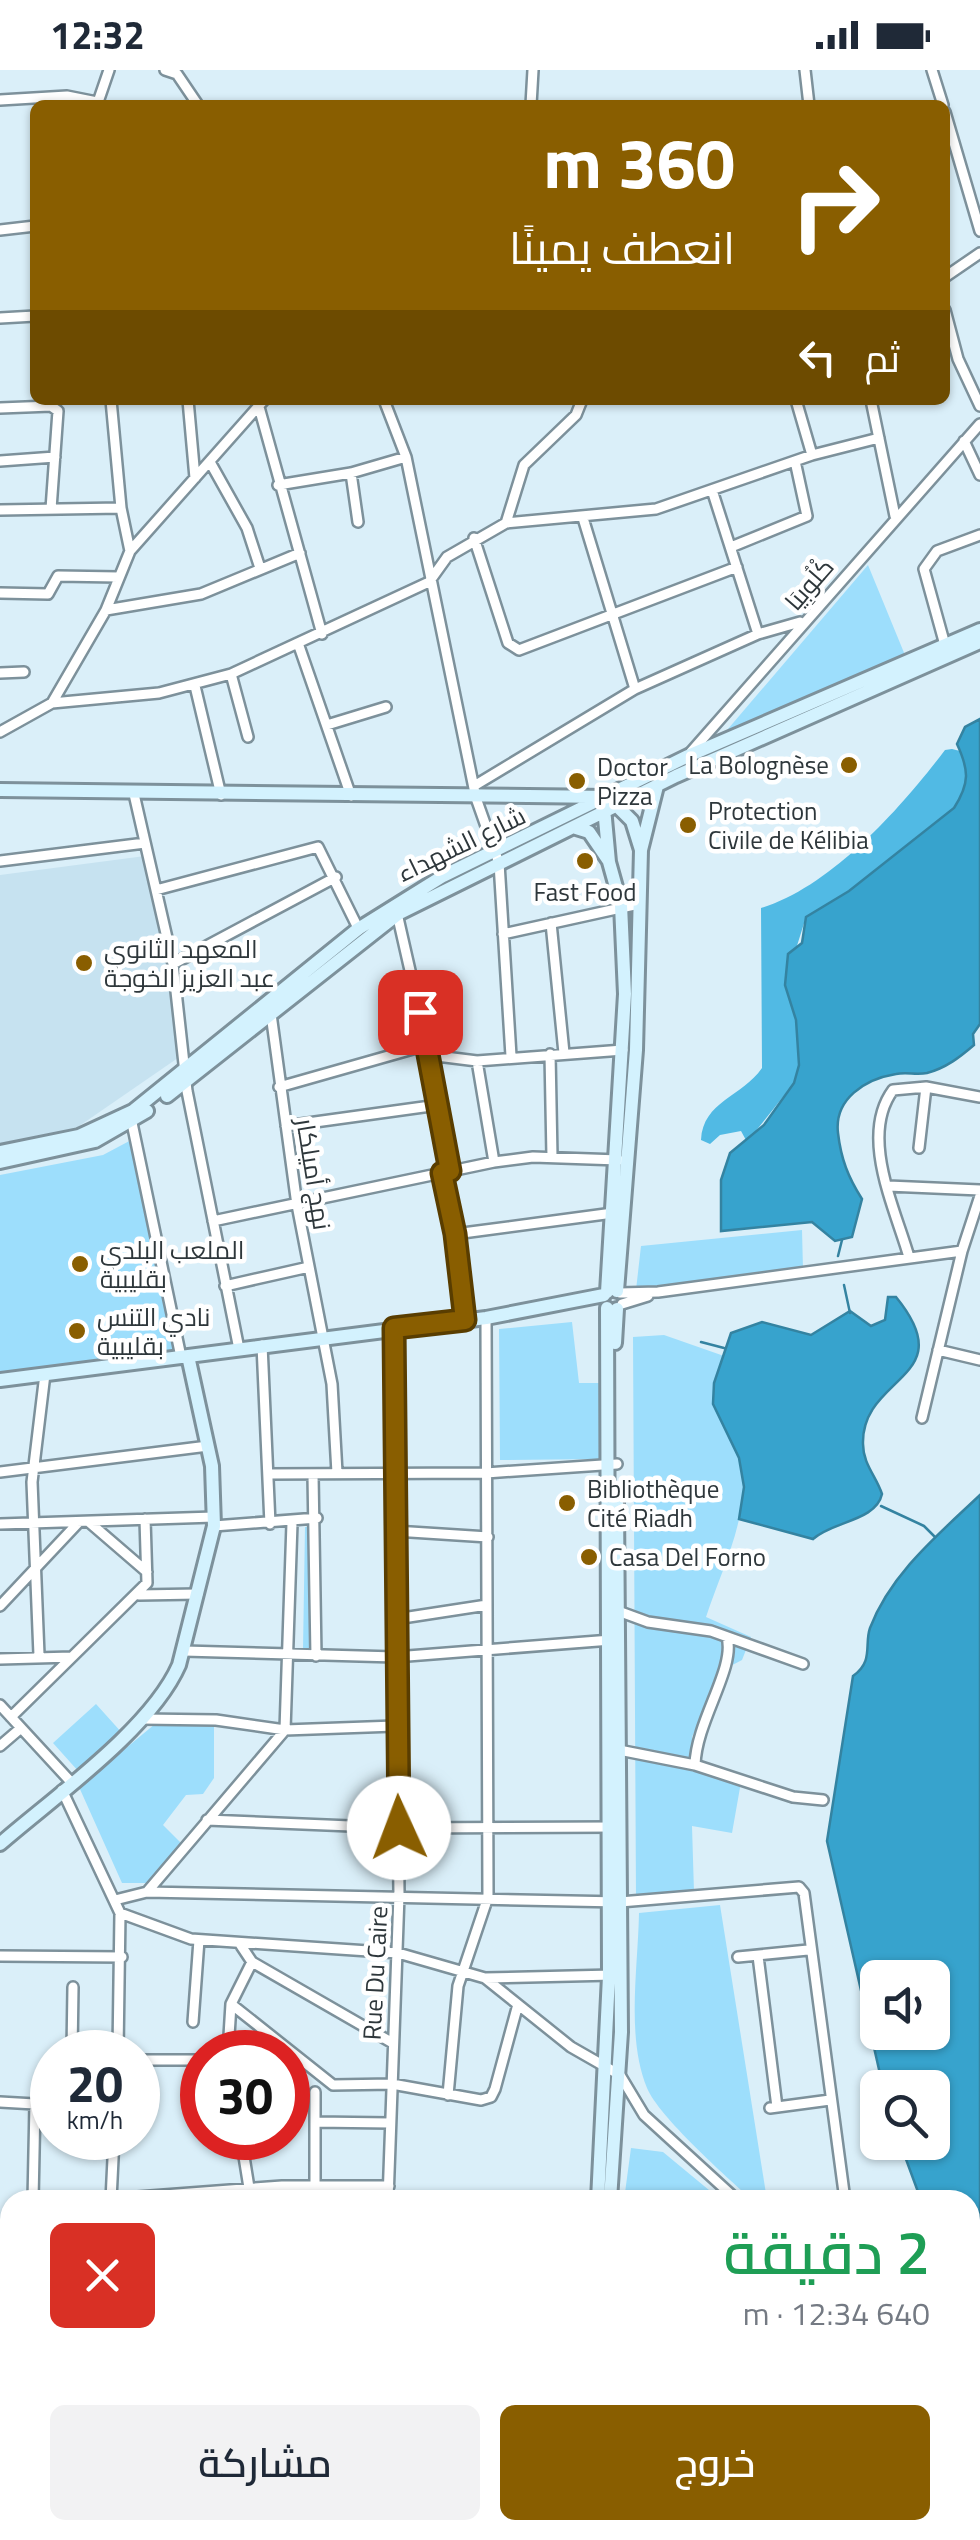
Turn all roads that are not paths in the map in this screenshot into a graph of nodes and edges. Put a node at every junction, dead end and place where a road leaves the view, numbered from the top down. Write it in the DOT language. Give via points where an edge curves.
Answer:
graph roads {
  1 [pos="108,70"];
  2 [pos="164,70"];
  3 [pos="533,70"];
  4 [pos="804,70"];
  5 [pos="932,70"];
  6 [pos="177,72"];
  7 [pos="0,100"];
  8 [pos="82,100"];
  9 [pos="98,100"];
  10 [pos="190,100"];
  11 [pos="531,100"];
  12 [pos="808,100"];
  13 [pos="941,100"];
  14 [pos="950,128"];
  15 [pos="30,227"];
  16 [pos="0,230"];
  17 [pos="980,231"];
  18 [pos="980,252"];
  19 [pos="950,273"];
  20 [pos="30,316"];
  21 [pos="0,318"];
  22 [pos="950,328"];
  23 [pos="111,405"];
  24 [pos="188,405"];
  25 [pos="261,405"];
  26 [pos="262,405"];
  27 [pos="386,405"];
  28 [pos="580,405"];
  29 [pos="797,405"];
  30 [pos="872,405"];
  31 [pos="980,406"];
  32 [pos="0,408"];
  33 [pos="980,424"];
  34 [pos="879,438"];
  35 [pos="964,441"];
  36 [pos="812,455"];
  37 [pos="55,457"];
  38 [pos="406,457"];
  39 [pos="794,461"];
  40 [pos="0,462"];
  41 [pos="210,462"];
  42 [pos="351,473"];
  43 [pos="980,474"];
  44 [pos="195,478"];
  45 [pos="278,485"];
  46 [pos="712,490"];
  47 [pos="120,508"];
  48 [pos="52,509"];
  49 [pos="0,510"];
  50 [pos="895,516"];
  51 [pos="583,518"];
  52 [pos="358,522"];
  53 [pos="506,523"];
  54 [pos="980,534"];
  55 [pos="474,538"];
  56 [pos="731,546"];
  57 [pos="130,550"];
  58 [pos="300,553"];
  59 [pos="737,566"];
  60 [pos="260,568"];
  61 [pos="118,577"];
  62 [pos="429,582"];
  63 [pos="0,592"];
  64 [pos="106,610"];
  65 [pos="613,614"];
  66 [pos="802,621"];
  67 [pos="980,630"];
  68 [pos="322,634"];
  69 [pos="758,634"];
  70 [pos="980,642"];
  71 [pos="946,644"];
  72 [pos="299,646"];
  73 [pos="24,672"];
  74 [pos="0,673"];
  75 [pos="231,674"];
  76 [pos="195,686"];
  77 [pos="635,688"];
  78 [pos="52,703"];
  79 [pos="386,707"];
  80 [pos="327,725"];
  81 [pos="0,732"];
  82 [pos="248,738"];
  83 [pos="688,756"];
  84 [pos="676,776"];
  85 [pos="657,786"];
  86 [pos="0,790"];
  87 [pos="475,792"];
  88 [pos="134,794"];
  89 [pos="221,795"];
  90 [pos="352,796"];
  91 [pos="609,804"];
  92 [pos="576,828"];
  93 [pos="144,843"];
  94 [pos="641,850"];
  95 [pos="497,857"];
  96 [pos="0,862"];
  97 [pos="609,862"];
  98 [pos="336,877"];
  99 [pos="156,890"];
  100 [pos="639,904"];
  101 [pos="621,906"];
  102 [pos="396,908"];
  103 [pos="551,923"];
  104 [pos="361,934"];
  105 [pos="503,934"];
  106 [pos="173,964"];
  107 [pos="271,1014"];
  108 [pos="428,1050"];
  109 [pos="630,1050"];
  110 [pos="564,1053"];
  111 [pos="550,1054"];
  112 [pos="511,1056"];
  113 [pos="477,1061"];
  114 [pos="187,1075"];
  115 [pos="279,1088"];
  116 [pos="926,1088"];
  117 [pos="980,1098"];
  118 [pos="438,1105"];
  119 [pos="132,1122"];
  120 [pos="286,1126"];
  121 [pos="93,1136"];
  122 [pos="919,1148"];
  123 [pos="0,1152"];
  124 [pos="552,1158"];
  125 [pos="623,1160"];
  126 [pos="0,1162"];
  127 [pos="494,1162"];
  128 [pos="446,1172"];
  129 [pos="888,1186"];
  130 [pos="980,1193"];
  131 [pos="296,1205"];
  132 [pos="613,1213"];
  133 [pos="213,1222"];
  134 [pos="455,1234"];
  135 [pos="962,1251"];
  136 [pos="910,1257"];
  137 [pos="310,1267"];
  138 [pos="225,1286"];
  139 [pos="612,1300"];
  140 [pos="486,1318"];
  141 [pos="465,1320"];
  142 [pos="394,1328"];
  143 [pos="325,1338"];
  144 [pos="262,1345"];
  145 [pos="239,1349"];
  146 [pos="938,1350"];
  147 [pos="184,1356"];
  148 [pos="980,1360"];
  149 [pos="45,1374"];
  150 [pos="0,1380"];
  151 [pos="922,1418"];
  152 [pos="208,1446"];
  153 [pos="613,1464"];
  154 [pos="33,1468"];
  155 [pos="0,1472"];
  156 [pos="268,1474"];
  157 [pos="312,1474"];
  158 [pos="337,1474"];
  159 [pos="396,1474"];
  160 [pos="486,1474"];
  161 [pos="317,1518"];
  162 [pos="145,1519"];
  163 [pos="214,1521"];
  164 [pos="34,1522"];
  165 [pos="84,1522"];
  166 [pos="292,1523"];
  167 [pos="0,1524"];
  168 [pos="270,1524"];
  169 [pos="395,1531"];
  170 [pos="488,1536"];
  171 [pos="35,1570"];
  172 [pos="147,1572"];
  173 [pos="139,1594"];
  174 [pos="198,1594"];
  175 [pos="487,1605"];
  176 [pos="0,1606"];
  177 [pos="618,1611"];
  178 [pos="396,1619"];
  179 [pos="727,1637"];
  180 [pos="612,1640"];
  181 [pos="487,1650"];
  182 [pos="184,1651"];
  183 [pos="39,1655"];
  184 [pos="72,1656"];
  185 [pos="291,1656"];
  186 [pos="316,1656"];
  187 [pos="395,1657"];
  188 [pos="0,1659"];
  189 [pos="802,1664"];
  190 [pos="0,1705"];
  191 [pos="11,1717"];
  192 [pos="142,1719"];
  193 [pos="395,1726"];
  194 [pos="22,1728"];
  195 [pos="285,1730"];
  196 [pos="0,1746"];
  197 [pos="619,1750"];
  198 [pos="695,1765"];
  199 [pos="67,1786"];
  200 [pos="823,1800"];
  201 [pos="208,1820"];
  202 [pos="614,1827"];
  203 [pos="399,1828"];
  204 [pos="489,1828"];
  205 [pos="0,1844"];
  206 [pos="146,1892"];
  207 [pos="399,1895"];
  208 [pos="488,1897"];
  209 [pos="115,1900"];
  210 [pos="614,1901"];
  211 [pos="120,1912"];
  212 [pos="198,1940"];
  213 [pos="240,1944"];
  214 [pos="808,1950"];
  215 [pos="398,1953"];
  216 [pos="0,1956"];
  217 [pos="758,1956"];
  218 [pos="122,1957"];
  219 [pos="738,1957"];
  220 [pos="252,1962"];
  221 [pos="462,1973"];
  222 [pos="615,1975"];
  223 [pos="486,1978"];
  224 [pos="74,1987"];
  225 [pos="231,2004"];
  226 [pos="517,2008"];
  227 [pos="193,2022"];
  228 [pos="73,2030"];
  229 [pos="119,2030"];
  230 [pos="229,2030"];
  231 [pos="392,2042"];
  232 [pos="607,2067"];
  233 [pos="620,2075"];
  234 [pos="392,2084"];
  235 [pos="315,2092"];
  236 [pos="448,2096"];
  237 [pos="830,2100"];
  238 [pos="0,2102"];
  239 [pos="30,2104"];
  240 [pos="644,2114"];
  241 [pos="617,2115"];
  242 [pos="315,2122"];
  243 [pos="390,2122"];
  244 [pos="34,2160"];
  245 [pos="113,2160"];
  246 [pos="245,2160"];
  247 [pos="315,2185"];
  248 [pos="388,2186"];
  249 [pos="249,2188"];
  250 [pos="33,2190"];
  251 [pos="111,2190"];
  252 [pos="226,2190"];
  253 [pos="388,2190"];
  254 [pos="599,2190"];
  255 [pos="611,2190"];
  256 [pos="725,2190"];
  257 [pos="844,2190"];
  1 -- 9 [label="street"];
  2 -- 6 [label="street"];
  3 -- 11 [label="street"];
  4 -- 12 [label="street"];
  5 -- 13 [label="street"];
  6 -- 10 [label="street"];
  7 -- 8 [label="street"];
  14 -- 17 [label="street"];
  15 -- 16 [label="street"];
  18 -- 19 [label="street"];
  20 -- 21 [label="street"];
  22 -- 31 [label="street"];
  23 -- 47 [label="street"];
  24 -- 44 [label="street"];
  25 -- 41 [label="street"];
  26 -- 45 [label="street"];
  27 -- 38 [label="street"];
  28 -- 53 [label="street" via="524,466"];
  29 -- 36 [label="street"];
  30 -- 34 [label="street"];
  32 -- 37 [label="street" via="56,408"];
  33 -- 35 [label="street, كْلُوبِيَا"];
  34 -- 36 [label="street"];
  34 -- 50 [label="street"];
  35 -- 43 [label="street"];
  35 -- 50 [label="street, كْلُوبِيَا"];
  36 -- 39 [label="street"];
  37 -- 40 [label="street"];
  37 -- 48 [label="street"];
  38 -- 42 [label="street"];
  38 -- 62 [label="street"];
  39 -- 46 [label="street"];
  39 -- 56 [label="street" via="807,516"];
  41 -- 44 [label="street"];
  41 -- 60 [label="street"];
  42 -- 45 [label="street"];
  42 -- 52 [label="street"];
  44 -- 57 [label="street"];
  45 -- 58 [label="street"];
  46 -- 51 [label="street" via="656,508"];
  46 -- 56 [label="street"];
  47 -- 48 [label="street"];
  47 -- 57 [label="street"];
  48 -- 49 [label="street"];
  50 -- 66 [label="street, كْلُوبِيَا"];
  51 -- 53 [label="street"];
  51 -- 65 [label="street"];
  53 -- 55 [label="street"];
  54 -- 71 [label="street" via="937,551 924,569"];
  55 -- 62 [label="street"];
  55 -- 65 [label="street" via="514,649"];
  56 -- 59 [label="street"];
  57 -- 61 [label="street"];
  58 -- 60 [label="street"];
  58 -- 68 [label="street"];
  59 -- 65 [label="street"];
  59 -- 69 [label="street"];
  60 -- 64 [label="street" via="200,594"];
  61 -- 63 [label="street" via="58,576 48,594"];
  61 -- 64 [label="street"];
  62 -- 68 [label="street"];
  62 -- 87 [label="street"];
  64 -- 78 [label="street"];
  65 -- 77 [label="street"];
  66 -- 69 [label="street"];
  66 -- 83 [label="street, كْلُوبِيَا"];
  67 -- 71 [label="street, شارع الشهداء"];
  68 -- 72 [label="street"];
  69 -- 77 [label="street"];
  70 -- 84 [label="street, شارع الشهداء"];
  71 -- 83 [label="street, شارع الشهداء"];
  72 -- 75 [label="street"];
  72 -- 80 [label="street"];
  73 -- 74 [label="street"];
  75 -- 76 [label="street"];
  75 -- 82 [label="street"];
  76 -- 78 [label="street"];
  76 -- 89 [label="street"];
  77 -- 87 [label="street"];
  78 -- 81 [label="street"];
  79 -- 80 [label="street"];
  80 -- 90 [label="street"];
  83 -- 84 [label="street, كْلُوبِيَا"];
  83 -- 91 [label="street, شارع الشهداء"];
  84 -- 85 [label="street, شارع الشهداء"];
  85 -- 91 [label="street, شارع الشهداء"];
  85 -- 94 [label="street"];
  86 -- 88 [label="street"];
  87 -- 90 [label="street"];
  87 -- 91 [label="street"];
  87 -- 95 [label="street"];
  88 -- 89 [label="street"];
  88 -- 93 [label="street"];
  89 -- 90 [label="street"];
  91 -- 92 [label="street, شارع الشهداء"];
  91 -- 94 [label="street" via="637,830"];
  91 -- 95 [label="street, شارع الشهداء"];
  91 -- 97 [label="street"];
  92 -- 95 [label="street, شارع الشهداء"];
  92 -- 97 [label="street" via="590,832"];
  93 -- 96 [label="street"];
  93 -- 99 [label="street"];
  94 -- 100 [label="street"];
  95 -- 102 [label="street, شارع الشهداء"];
  95 -- 105 [label="street"];
  97 -- 101 [label="street"];
  98 -- 99 [label="street" via="322,849 310,846"];
  98 -- 104 [label="street"];
  98 -- 106 [label="street"];
  99 -- 106 [label="street"];
  100 -- 101 [label="street"];
  100 -- 109 [label="street"];
  101 -- 103 [label="street"];
  101 -- 109 [label="street"];
  102 -- 104 [label="street, شارع الشهداء"];
  102 -- 108 [label="street"];
  103 -- 105 [label="street"];
  103 -- 110 [label="street"];
  104 -- 107 [label="street, شارع الشهداء"];
  104 -- 114 [label="street, شارع الشهداء"];
  105 -- 112 [label="street"];
  106 -- 114 [label="street"];
  107 -- 114 [label="street, شارع الشهداء"];
  107 -- 115 [label="street, نهج أميلكار"];
  108 -- 113 [label="street"];
  108 -- 115 [label="street"];
  108 -- 118 [label="street"];
  109 -- 110 [label="street"];
  109 -- 125 [label="street"];
  110 -- 111 [label="street"];
  111 -- 112 [label="street"];
  111 -- 124 [label="street"];
  112 -- 113 [label="street"];
  113 -- 127 [label="street"];
  114 -- 119 [label="street, شارع الشهداء"];
  114 -- 121 [label="street, شارع الشهداء"];
  114 -- 133 [label="street"];
  115 -- 120 [label="street, نهج أميلكار"];
  116 -- 117 [label="street"];
  116 -- 122 [label="street"];
  116 -- 129 [label="street" via="893,1090 883,1103 878,1134"];
  118 -- 120 [label="street"];
  118 -- 128 [label="street"];
  119 -- 121 [label="street, شارع الشهداء"];
  119 -- 147 [label="street"];
  120 -- 131 [label="street, نهج أميلكار"];
  121 -- 123 [label="street, شارع الشهداء"];
  121 -- 126 [label="street, شارع الشهداء"];
  124 -- 125 [label="street"];
  124 -- 127 [label="street"];
  125 -- 132 [label="street"];
  125 -- 139 [label="street"];
  127 -- 128 [label="street"];
  128 -- 131 [label="street"];
  128 -- 134 [label="street"];
  129 -- 130 [label="street"];
  129 -- 136 [label="street"];
  130 -- 135 [label="street"];
  131 -- 133 [label="street"];
  131 -- 137 [label="street, نهج أميلكار"];
  132 -- 134 [label="street"];
  132 -- 139 [label="street"];
  133 -- 138 [label="street"];
  134 -- 141 [label="street"];
  135 -- 136 [label="street"];
  135 -- 146 [label="street"];
  136 -- 139 [label="street"];
  137 -- 138 [label="street"];
  137 -- 143 [label="street, نهج أميلكار"];
  138 -- 145 [label="street"];
  139 -- 140 [label="street"];
  139 -- 153 [label="street"];
  140 -- 141 [label="street"];
  140 -- 160 [label="street"];
  141 -- 142 [label="street"];
  142 -- 143 [label="street"];
  142 -- 159 [label="street, Rue Du Caire"];
  143 -- 144 [label="street"];
  143 -- 158 [label="street, نهج أميلكار"];
  144 -- 145 [label="street"];
  144 -- 156 [label="street"];
  145 -- 147 [label="street"];
  146 -- 148 [label="street"];
  146 -- 151 [label="street"];
  147 -- 149 [label="street"];
  147 -- 152 [label="street"];
  149 -- 150 [label="street"];
  149 -- 154 [label="street"];
  152 -- 154 [label="street"];
  152 -- 163 [label="street"];
  153 -- 160 [label="street"];
  153 -- 177 [label="street"];
  153 -- 180 [label="street"];
  154 -- 155 [label="street"];
  154 -- 164 [label="street"];
  156 -- 157 [label="street"];
  156 -- 168 [label="street"];
  157 -- 158 [label="street"];
  157 -- 161 [label="street"];
  158 -- 159 [label="street"];
  159 -- 160 [label="street"];
  159 -- 169 [label="street, Rue Du Caire"];
  160 -- 170 [label="street"];
  161 -- 166 [label="street"];
  161 -- 186 [label="street"];
  162 -- 163 [label="street"];
  162 -- 165 [label="street"];
  162 -- 172 [label="street"];
  163 -- 168 [label="street"];
  163 -- 174 [label="street"];
  164 -- 165 [label="street"];
  164 -- 167 [label="street"];
  164 -- 171 [label="street"];
  165 -- 171 [label="street"];
  165 -- 172 [label="street"];
  166 -- 168 [label="street"];
  166 -- 185 [label="street"];
  169 -- 170 [label="street"];
  169 -- 178 [label="street, Rue Du Caire"];
  170 -- 175 [label="street"];
  171 -- 176 [label="street"];
  171 -- 183 [label="street"];
  172 -- 173 [label="street"];
  173 -- 174 [label="street"];
  173 -- 184 [label="street"];
  174 -- 182 [label="street"];
  175 -- 178 [label="street"];
  175 -- 181 [label="street"];
  177 -- 179 [label="street"];
  177 -- 180 [label="street"];
  178 -- 187 [label="street, Rue Du Caire"];
  179 -- 189 [label="street"];
  179 -- 198 [label="street" via="727,1664 699,1729"];
  180 -- 181 [label="street"];
  180 -- 197 [label="street"];
  180 -- 202 [label="street"];
  181 -- 187 [label="street"];
  181 -- 204 [label="street"];
  182 -- 185 [label="street"];
  182 -- 192 [label="street" via="171,1684"];
  183 -- 184 [label="street"];
  183 -- 188 [label="street"];
  184 -- 191 [label="street"];
  185 -- 186 [label="street"];
  185 -- 195 [label="street"];
  186 -- 187 [label="street"];
  187 -- 193 [label="street, Rue Du Caire"];
  190 -- 191 [label="street"];
  191 -- 194 [label="street"];
  192 -- 195 [label="street"];
  192 -- 199 [label="street"];
  193 -- 195 [label="street"];
  193 -- 203 [label="street, Rue Du Caire"];
  194 -- 196 [label="street"];
  194 -- 199 [label="street"];
  195 -- 201 [label="street"];
  197 -- 198 [label="street"];
  197 -- 202 [label="street"];
  198 -- 200 [label="street" via="793,1797"];
  199 -- 205 [label="street"];
  199 -- 209 [label="street"];
  201 -- 203 [label="street"];
  201 -- 206 [label="street"];
  202 -- 204 [label="street"];
  202 -- 210 [label="street"];
  203 -- 204 [label="street"];
  203 -- 207 [label="street, Rue Du Caire"];
  204 -- 208 [label="street"];
  206 -- 207 [label="street"];
  206 -- 209 [label="street"];
  207 -- 208 [label="street"];
  207 -- 215 [label="street, Rue Du Caire"];
  208 -- 210 [label="street"];
  208 -- 221 [label="street"];
  209 -- 211 [label="street"];
  210 -- 214 [label="street" via="799,1887"];
  210 -- 222 [label="street"];
  211 -- 212 [label="street"];
  211 -- 218 [label="street"];
  212 -- 213 [label="street"];
  212 -- 227 [label="street"];
  213 -- 215 [label="street"];
  213 -- 220 [label="street"];
  214 -- 217 [label="street"];
  214 -- 237 [label="street"];
  215 -- 221 [label="street"];
  215 -- 231 [label="street, Rue Du Caire"];
  216 -- 218 [label="street"];
  217 -- 219 [label="street"];
  217 -- 237 [label="street" via="773,2107"];
  218 -- 229 [label="street"];
  220 -- 225 [label="street"];
  220 -- 231 [label="street"];
  221 -- 223 [label="street"];
  221 -- 236 [label="street"];
  222 -- 223 [label="street"];
  222 -- 232 [label="street"];
  222 -- 233 [label="street"];
  223 -- 226 [label="street"];
  224 -- 228 [label="street"];
  225 -- 230 [label="street"];
  225 -- 234 [label="street" via="333,2085"];
  226 -- 232 [label="street"];
  226 -- 236 [label="street" via="491,2097"];
  231 -- 234 [label="street, Rue Du Caire"];
  232 -- 233 [label="street"];
  232 -- 254 [label="street"];
  233 -- 240 [label="street"];
  233 -- 241 [label="street"];
  234 -- 236 [label="street"];
  234 -- 243 [label="street, Rue Du Caire"];
  235 -- 242 [label="street"];
  237 -- 257 [label="street"];
  238 -- 239 [label="street"];
  240 -- 241 [label="street"];
  240 -- 256 [label="street"];
  241 -- 255 [label="street"];
  242 -- 243 [label="street"];
  242 -- 247 [label="street"];
  243 -- 248 [label="street, Rue Du Caire"];
  244 -- 250 [label="street"];
  245 -- 251 [label="street"];
  246 -- 249 [label="street"];
  247 -- 248 [label="street"];
  247 -- 249 [label="street"];
  248 -- 253 [label="street, Rue Du Caire"];
  249 -- 252 [label="street"];
}
